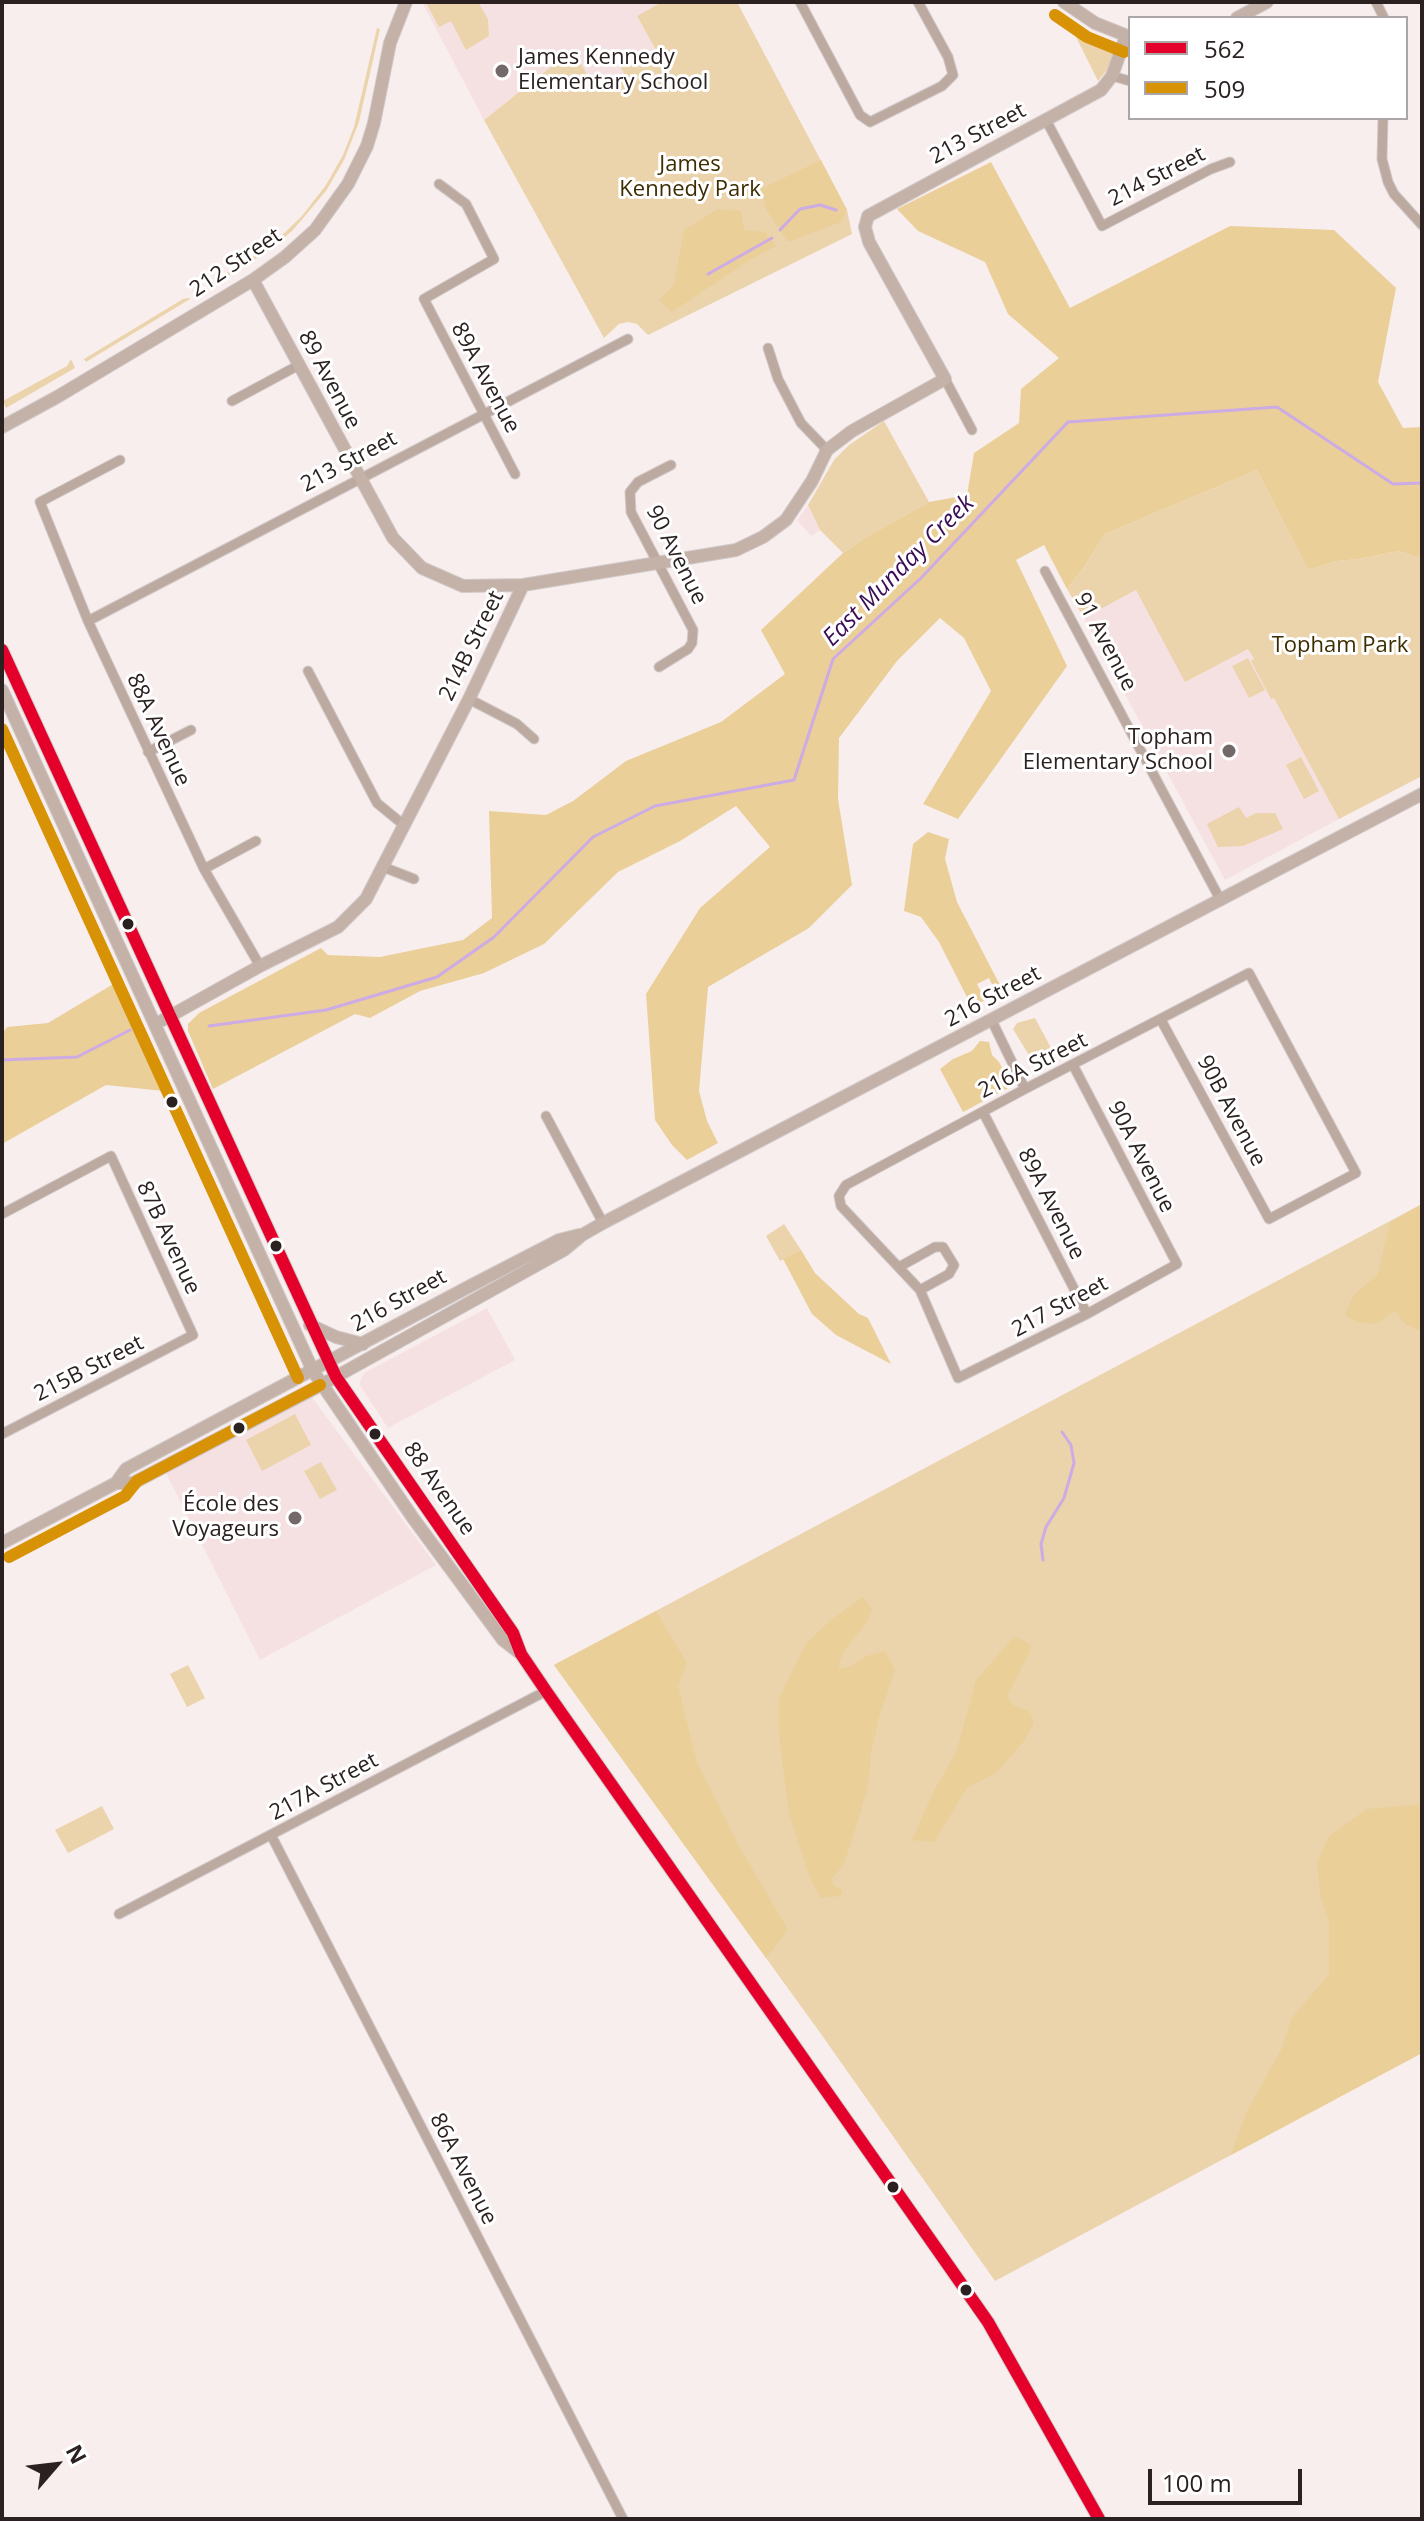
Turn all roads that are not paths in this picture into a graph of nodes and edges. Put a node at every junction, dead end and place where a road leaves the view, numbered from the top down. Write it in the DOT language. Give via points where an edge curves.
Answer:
graph roads {
  1 [pos="405,2"];
  2 [pos="800,2"];
  3 [pos="918,2"];
  4 [pos="1064,2"];
  5 [pos="1267,2"];
  6 [pos="1241,16"];
  7 [pos="1128,36"];
  8 [pos="1112,76"];
  9 [pos="1128,80"];
  10 [pos="1046,120"];
  11 [pos="1383,120"];
  12 [pos="1230,162"];
  13 [pos="439,184"];
  14 [pos="1422,225"];
  15 [pos="253,280"];
  16 [pos="628,339"];
  17 [pos="768,348"];
  18 [pos="299,365"];
  19 [pos="945,379"];
  20 [pos="232,401"];
  21 [pos="483,414"];
  22 [pos="2,427"];
  23 [pos="972,430"];
  24 [pos="827,450"];
  25 [pos="120,460"];
  26 [pos="671,465"];
  27 [pos="515,474"];
  28 [pos="359,479"];
  29 [pos="659,564"];
  30 [pos="1045,571"];
  31 [pos="523,585"];
  32 [pos="88,621"];
  33 [pos="2,650"];
  34 [pos="659,667"];
  35 [pos="308,671"];
  36 [pos="2,690"];
  37 [pos="469,699"];
  38 [pos="191,730"];
  39 [pos="534,739"];
  40 [pos="148,752"];
  41 [pos="1422,794"];
  42 [pos="405,826"];
  43 [pos="256,841"];
  44 [pos="383,867"];
  45 [pos="204,869"];
  46 [pos="414,879"];
  47 [pos="1221,901"];
  48 [pos="260,966"];
  49 [pos="169,1017"];
  50 [pos="1161,1020"];
  51 [pos="992,1021"];
  52 [pos="153,1025"];
  53 [pos="1073,1065"];
  54 [pos="1025,1089"];
  55 [pos="983,1112"];
  56 [pos="546,1116"];
  57 [pos="2,1214"];
  58 [pos="1269,1219"];
  59 [pos="603,1223"];
  60 [pos="582,1235"];
  61 [pos="1177,1264"];
  62 [pos="899,1267"];
  63 [pos="920,1290"];
  64 [pos="1087,1314"];
  65 [pos="310,1325"];
  66 [pos="193,1335"];
  67 [pos="363,1344"];
  68 [pos="328,1363"];
  69 [pos="313,1371"];
  70 [pos="336,1377"];
  71 [pos="321,1385"];
  72 [pos="2,1434"];
  73 [pos="116,1483"];
  74 [pos="2,1543"];
  75 [pos="521,1654"];
  76 [pos="546,1691"];
  77 [pos="271,1835"];
  78 [pos="119,1914"];
  79 [pos="623,2519"];
  80 [pos="1099,2519"];
  1 -- 15 [label="main road, 212 Street" via="390,43 374,123 348,184 315,230"];
  2 -- 3 [label="street" via="860,115 870,122 942,86 953,75"];
  4 -- 7 [label="main road" via="1095,23"];
  5 -- 6 [label="main road"];
  7 -- 8 [label="main road"];
  8 -- 9 [label="street"];
  8 -- 10 [label="main road, 213 Street" via="1101,90"];
  10 -- 12 [label="street, 214 Street" via="1102,226"];
  10 -- 19 [label="main road, 213 Street" via="866,220 869,242"];
  11 -- 14 [label="street" via="1382,159 1388,182"];
  13 -- 21 [label="street, 89A Avenue" via="466,204 494,259 424,299"];
  15 -- 18 [label="main road, 89 Avenue"];
  15 -- 22 [label="main road, 212 Street"];
  16 -- 21 [label="street, 213 Street"];
  17 -- 24 [label="street" via="801,423"];
  18 -- 20 [label="street"];
  18 -- 28 [label="main road, 89 Avenue"];
  19 -- 23 [label="street"];
  19 -- 24 [label="main road, 214B Street"];
  21 -- 27 [label="street, 89A Avenue"];
  21 -- 28 [label="street, 213 Street"];
  24 -- 29 [label="main road, 214B Street" via="786,520 763,537 736,550"];
  25 -- 32 [label="street, 88A Avenue" via="40,502"];
  26 -- 29 [label="street, 90 Avenue" via="630,492 631,512"];
  28 -- 31 [label="main road, 89 Avenue" via="393,538 422,568 463,586"];
  28 -- 32 [label="street, 213 Street"];
  29 -- 31 [label="main road, 214B Street"];
  29 -- 34 [label="street, 90 Avenue" via="694,636 684,653"];
  30 -- 47 [label="street, 91 Avenue"];
  31 -- 37 [label="main road, 214B Street"];
  32 -- 40 [label="street, 88A Avenue"];
  33 -- 49 [label="main road, 88 Avenue"];
  35 -- 42 [label="street" via="377,803"];
  36 -- 52 [label="main road, 88 Avenue"];
  37 -- 39 [label="street"];
  37 -- 42 [label="main road, 214B Street"];
  38 -- 40 [label="street"];
  40 -- 45 [label="street, 88A Avenue"];
  41 -- 47 [label="main road, 216 Street"];
  42 -- 44 [label="main road, 214B Street"];
  43 -- 45 [label="street"];
  44 -- 46 [label="street"];
  44 -- 48 [label="main road, 214B Street" via="366,899 338,927"];
  45 -- 48 [label="street, 88A Avenue"];
  47 -- 51 [label="main road, 216 Street"];
  48 -- 49 [label="main road, 214B Street"];
  49 -- 52 [label="main road, 214B Street"];
  49 -- 65 [label="main road, 88 Avenue"];
  50 -- 53 [label="street, 216A Street"];
  50 -- 58 [label="street, 90B Avenue"];
  50 -- 58 [label="street, 216A Street" via="1249,973 1356,1173"];
  51 -- 54 [label="street"];
  51 -- 59 [label="main road, 216 Street"];
  52 -- 69 [label="main road, 88 Avenue"];
  53 -- 54 [label="street, 216A Street"];
  53 -- 61 [label="street, 90A Avenue"];
  54 -- 55 [label="street, 216A Street"];
  55 -- 62 [label="street, 216A Street" via="846,1185 839,1196 841,1206"];
  55 -- 64 [label="street, 89A Avenue"];
  56 -- 59 [label="street"];
  57 -- 66 [label="street, 87B Avenue" via="111,1156"];
  59 -- 60 [label="main road, 216 Street"];
  60 -- 67 [label="main road, 216 Street" via="559,1240"];
  60 -- 70 [label="main road, 216 Street"];
  61 -- 64 [label="street, 217 Street"];
  62 -- 63 [label="street"];
  62 -- 63 [label="street" via="943,1247 954,1265 949,1274"];
  63 -- 64 [label="street, 217 Street" via="958,1378"];
  65 -- 67 [label="main road"];
  65 -- 68 [label="main road, 88 Avenue"];
  66 -- 72 [label="street, 215B Street"];
  67 -- 68 [label="main road, 216 Street"];
  68 -- 69 [label="main road, 216 Street"];
  68 -- 70 [label="main road, 88 Avenue"];
  69 -- 71 [label="main road, 88 Avenue"];
  69 -- 73 [label="main road, 216 Street" via="126,1469"];
  70 -- 71 [label="main road, 216 Street"];
  70 -- 75 [label="main road, 88 Avenue" via="513,1633"];
  71 -- 73 [label="main road, 216 Street" via="133,1483"];
  71 -- 75 [label="main road, 88 Avenue" via="503,1640"];
  73 -- 74 [label="main road, 216 Street"];
  75 -- 76 [label="main road, 88 Avenue"];
  76 -- 77 [label="street, 217A Street"];
  76 -- 80 [label="main road, 88 Avenue" via="988,2322"];
  77 -- 78 [label="street, 217A Street"];
  77 -- 79 [label="street, 86A Avenue"];
}
